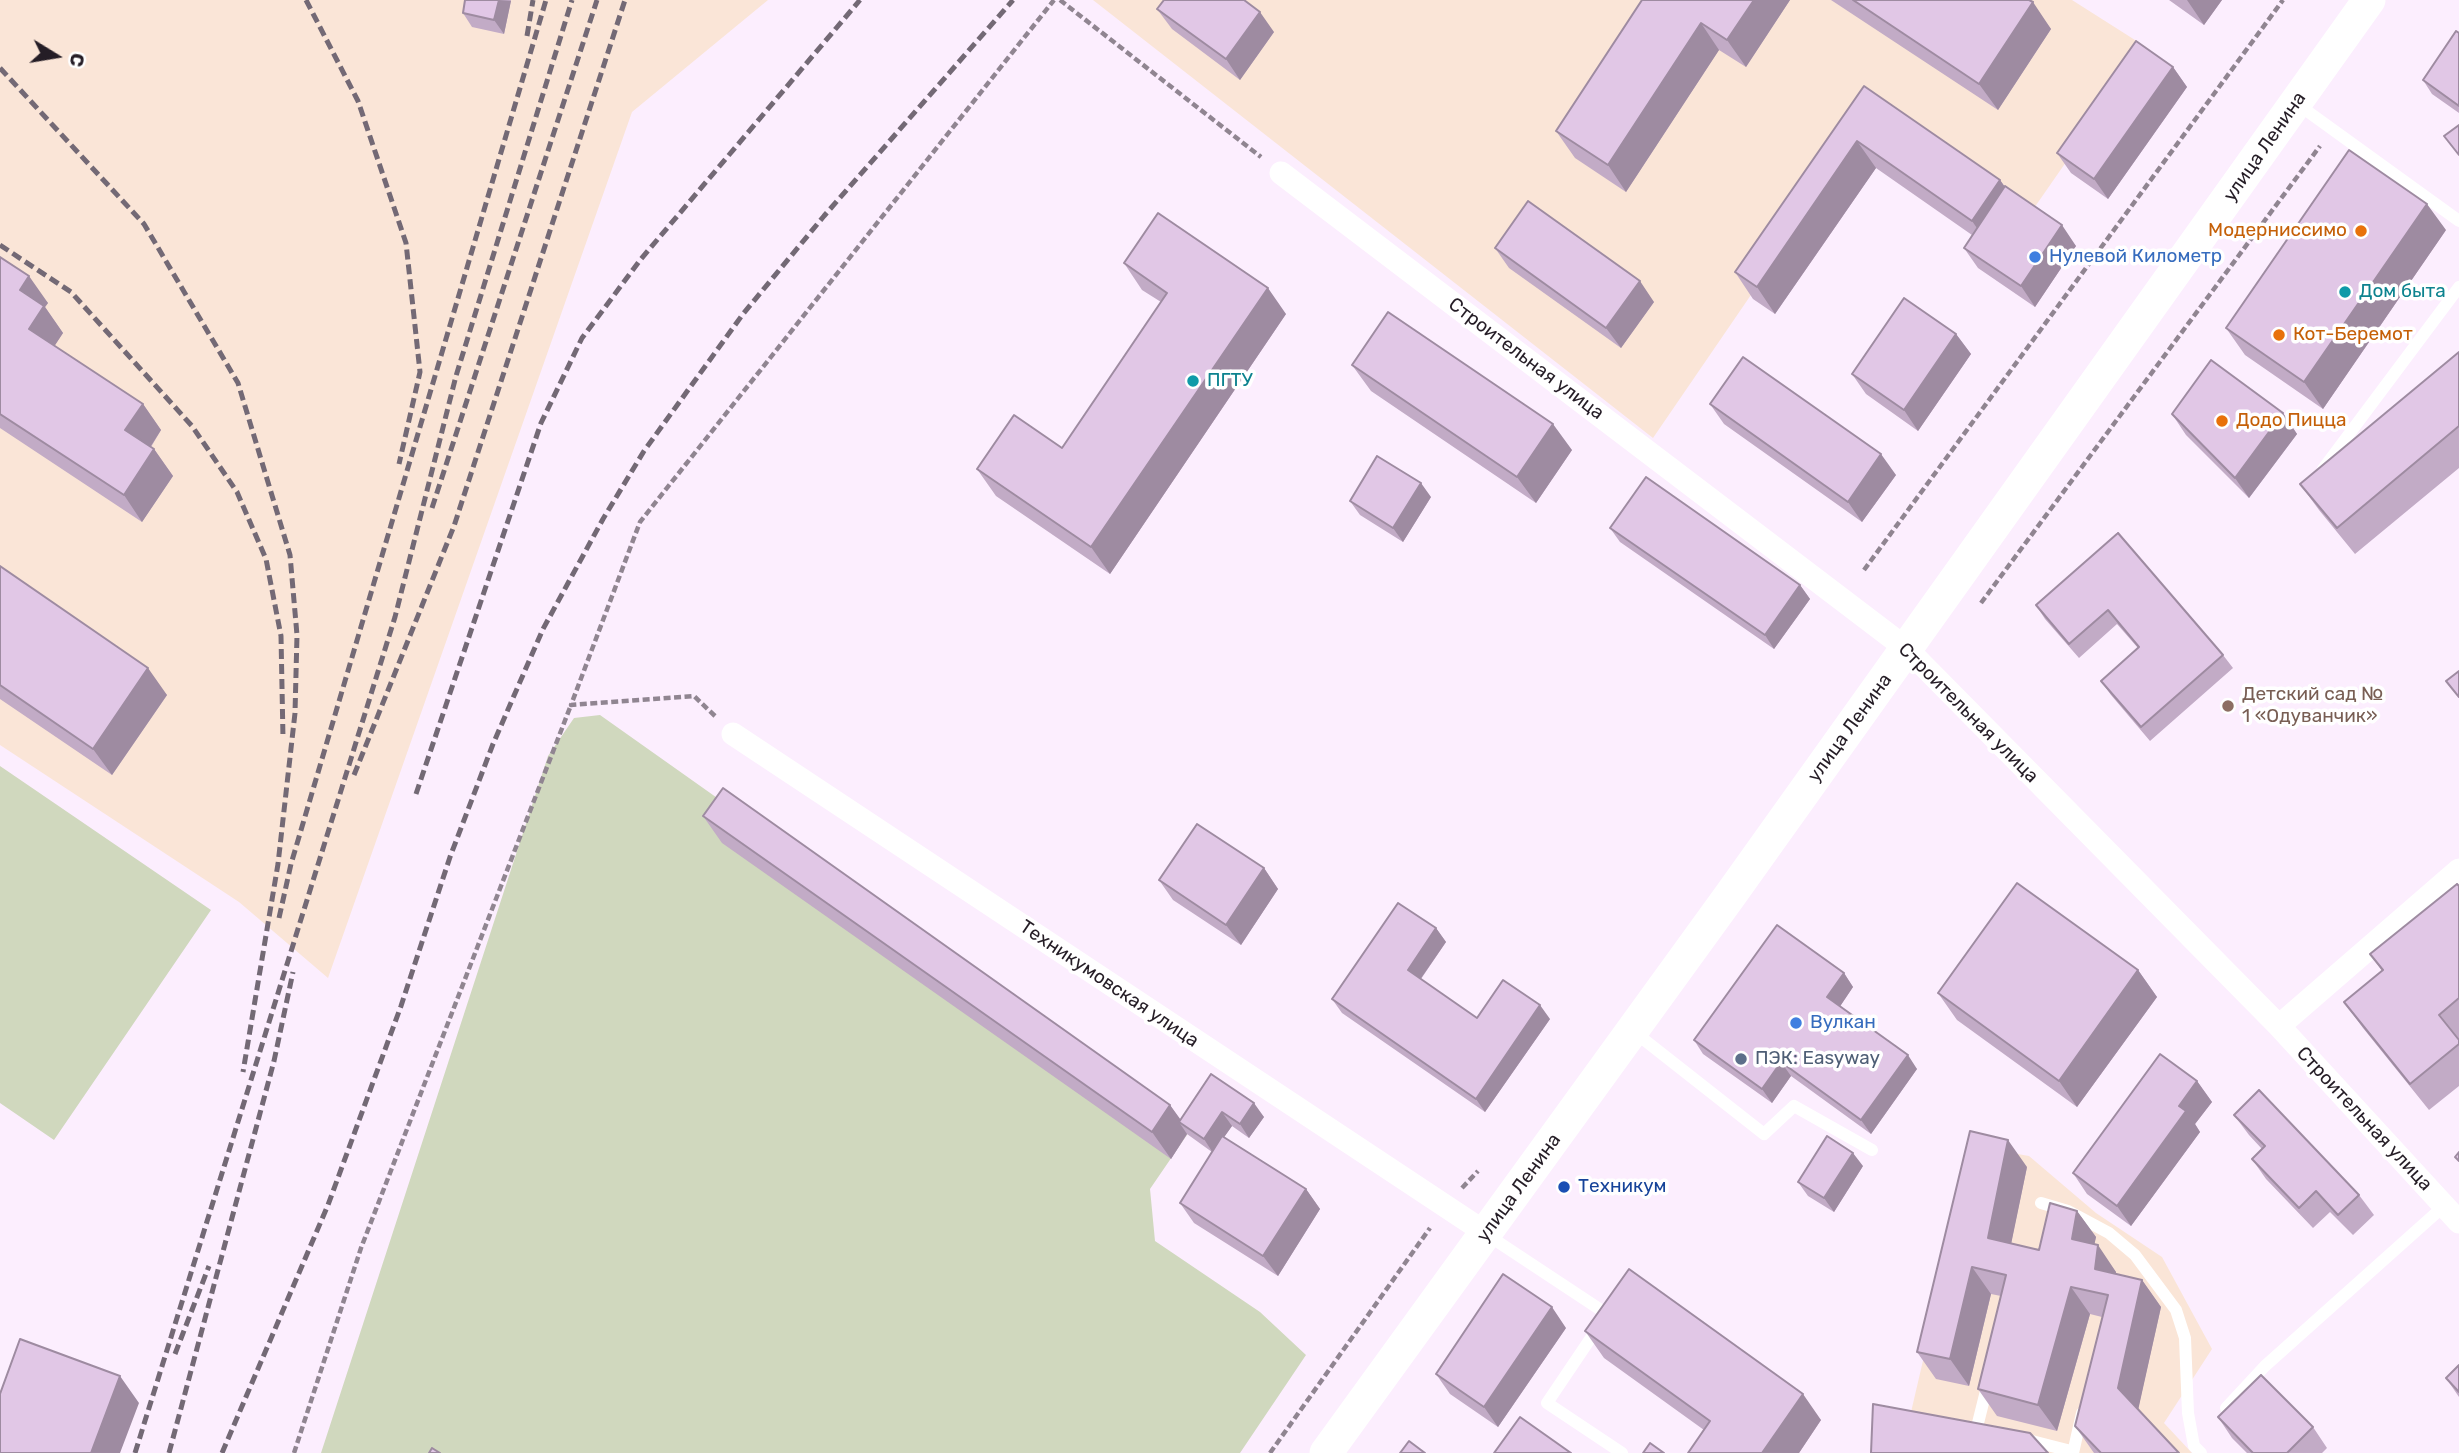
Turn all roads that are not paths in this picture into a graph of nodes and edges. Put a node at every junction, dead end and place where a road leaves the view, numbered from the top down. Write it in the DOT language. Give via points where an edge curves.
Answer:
graph roads {
  1 [pos="2370,0"];
  2 [pos="2296,103"];
  3 [pos="1281,173"];
  4 [pos="2459,221"];
  5 [pos="2459,287"];
  6 [pos="2322,471"];
  7 [pos="1907,649"];
  8 [pos="736,737"];
  9 [pos="2459,870"];
  10 [pos="2279,1027"];
  11 [pos="1633,1030"];
  12 [pos="1872,1150"];
  13 [pos="2041,1203"];
  14 [pos="2451,1214"];
  15 [pos="1486,1233"];
  16 [pos="1993,1363"];
  17 [pos="2085,1402"];
  18 [pos="2225,1408"];
  19 [pos="1964,1425"];
  20 [pos="1977,1427"];
  21 [pos="1991,1430"];
  22 [pos="2004,1434"];
  23 [pos="2072,1452"];
  24 [pos="1326,1453"];
  25 [pos="1622,1453"];
  26 [pos="2201,1453"];
  1 -- 2 [label="main road, улица Ленина"];
  2 -- 4 [label="lane"];
  2 -- 7 [label="main road, улица Ленина"];
  3 -- 7 [label="street, Строительная улица"];
  5 -- 6 [label="lane"];
  7 -- 10 [label="street, Строительная улица"];
  7 -- 11 [label="main road, улица Ленина"];
  8 -- 15 [label="street, Техникумовская улица"];
  9 -- 10 [label="street"];
  10 -- 14 [label="street, Строительная улица"];
  11 -- 12 [label="lane" via="1763,1134 1794,1106"];
  11 -- 15 [label="main road, улица Ленина"];
  13 -- 26 [label="lane" via="2068,1211 2109,1233 2135,1255 2176,1310 2185,1338 2192,1435"];
  14 -- 18 [label="lane" via="2265,1366"];
  15 -- 24 [label="main road, улица Ленина"];
  15 -- 25 [label="lane" via="1607,1314 1547,1403"];
  16 -- 20 [label="lane"];
  17 -- 23 [label="lane"];
  19 -- 20 [label="lane"];
  20 -- 21 [label="lane"];
  22 -- 23 [label="lane"];
}
